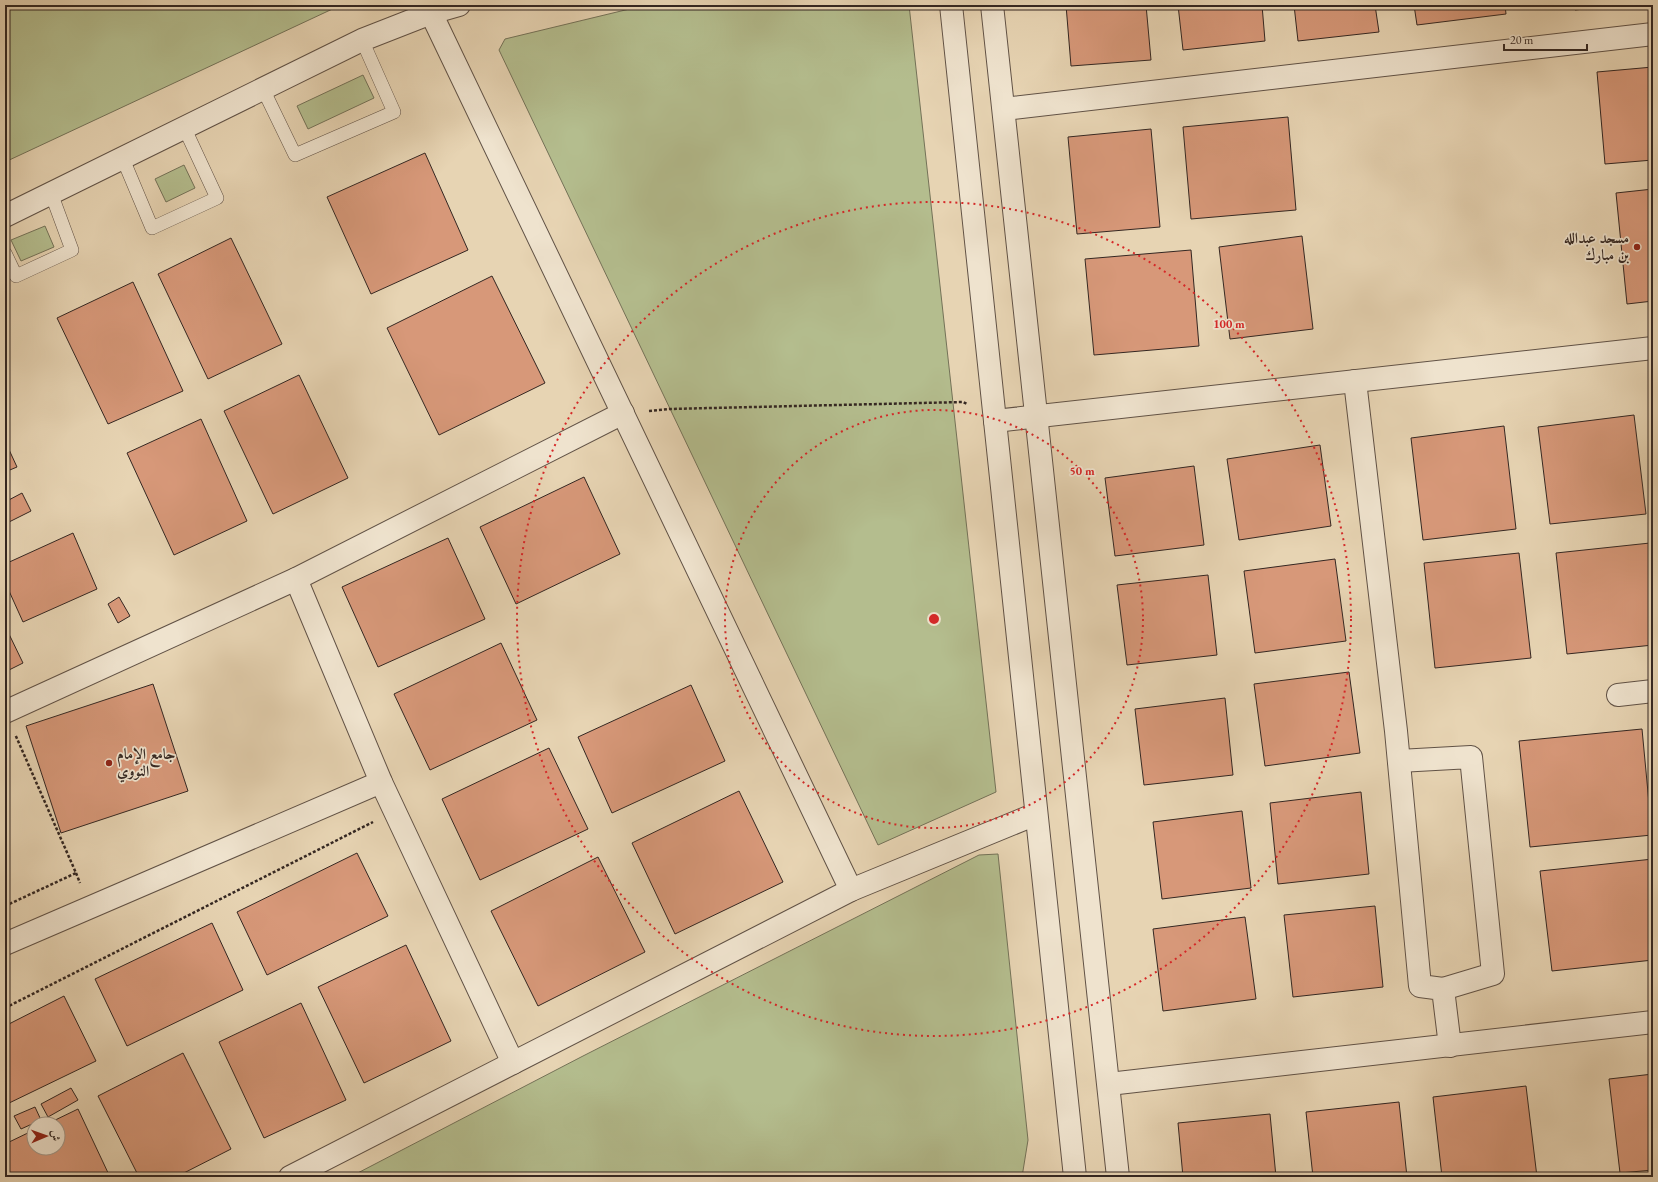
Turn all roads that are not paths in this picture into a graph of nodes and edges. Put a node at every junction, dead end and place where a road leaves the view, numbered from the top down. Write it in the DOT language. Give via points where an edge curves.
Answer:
graph roads {
  1 [pos="459,5"];
  2 [pos="951,5"];
  3 [pos="992,5"];
  4 [pos="431,13"];
  5 [pos="1653,34"];
  6 [pos="362,40"];
  7 [pos="263,89"];
  8 [pos="1004,110"];
  9 [pos="184,127"];
  10 [pos="123,159"];
  11 [pos="51,193"];
  12 [pos="5,216"];
  13 [pos="5,253"];
  14 [pos="1653,348"];
  15 [pos="1356,381"];
  16 [pos="623,413"];
  17 [pos="1037,416"];
  18 [pos="995,421"];
  19 [pos="296,579"];
  20 [pos="1653,691"];
  21 [pos="1618,695"];
  22 [pos="5,712"];
  23 [pos="1399,761"];
  24 [pos="381,782"];
  25 [pos="1036,814"];
  26 [pos="851,890"];
  27 [pos="5,944"];
  28 [pos="1442,990"];
  29 [pos="1653,1022"];
  30 [pos="1450,1046"];
  31 [pos="514,1063"];
  32 [pos="1109,1084"];
  33 [pos="290,1177"];
  34 [pos="1075,1177"];
  35 [pos="1118,1177"];
  1 -- 4 [label="street"];
  2 -- 18 [label="street"];
  3 -- 8 [label="street"];
  4 -- 6 [label="street"];
  4 -- 16 [label="street"];
  5 -- 8 [label="street"];
  6 -- 7 [label="street"];
  6 -- 7 [label="lane" via="394,112 295,155"];
  7 -- 9 [label="street"];
  8 -- 17 [label="street"];
  9 -- 10 [label="street"];
  9 -- 10 [label="lane" via="217,198 152,228"];
  10 -- 11 [label="street"];
  11 -- 12 [label="street"];
  11 -- 13 [label="lane" via="72,250 16,276"];
  14 -- 15 [label="street"];
  15 -- 17 [label="street"];
  15 -- 23 [label="street"];
  16 -- 19 [label="street"];
  16 -- 26 [label="street"];
  17 -- 18 [label="street"];
  17 -- 32 [label="street"];
  18 -- 25 [label="street"];
  19 -- 22 [label="street"];
  19 -- 24 [label="street"];
  20 -- 21 [label="street"];
  23 -- 28 [label="street" via="1420,986"];
  23 -- 28 [label="street" via="1471,757 1493,974"];
  24 -- 27 [label="street"];
  24 -- 31 [label="street"];
  25 -- 26 [label="street"];
  25 -- 34 [label="street"];
  26 -- 31 [label="street"];
  28 -- 30 [label="street"];
  29 -- 30 [label="street"];
  30 -- 32 [label="street"];
  31 -- 33 [label="street"];
  32 -- 35 [label="street"];
}
